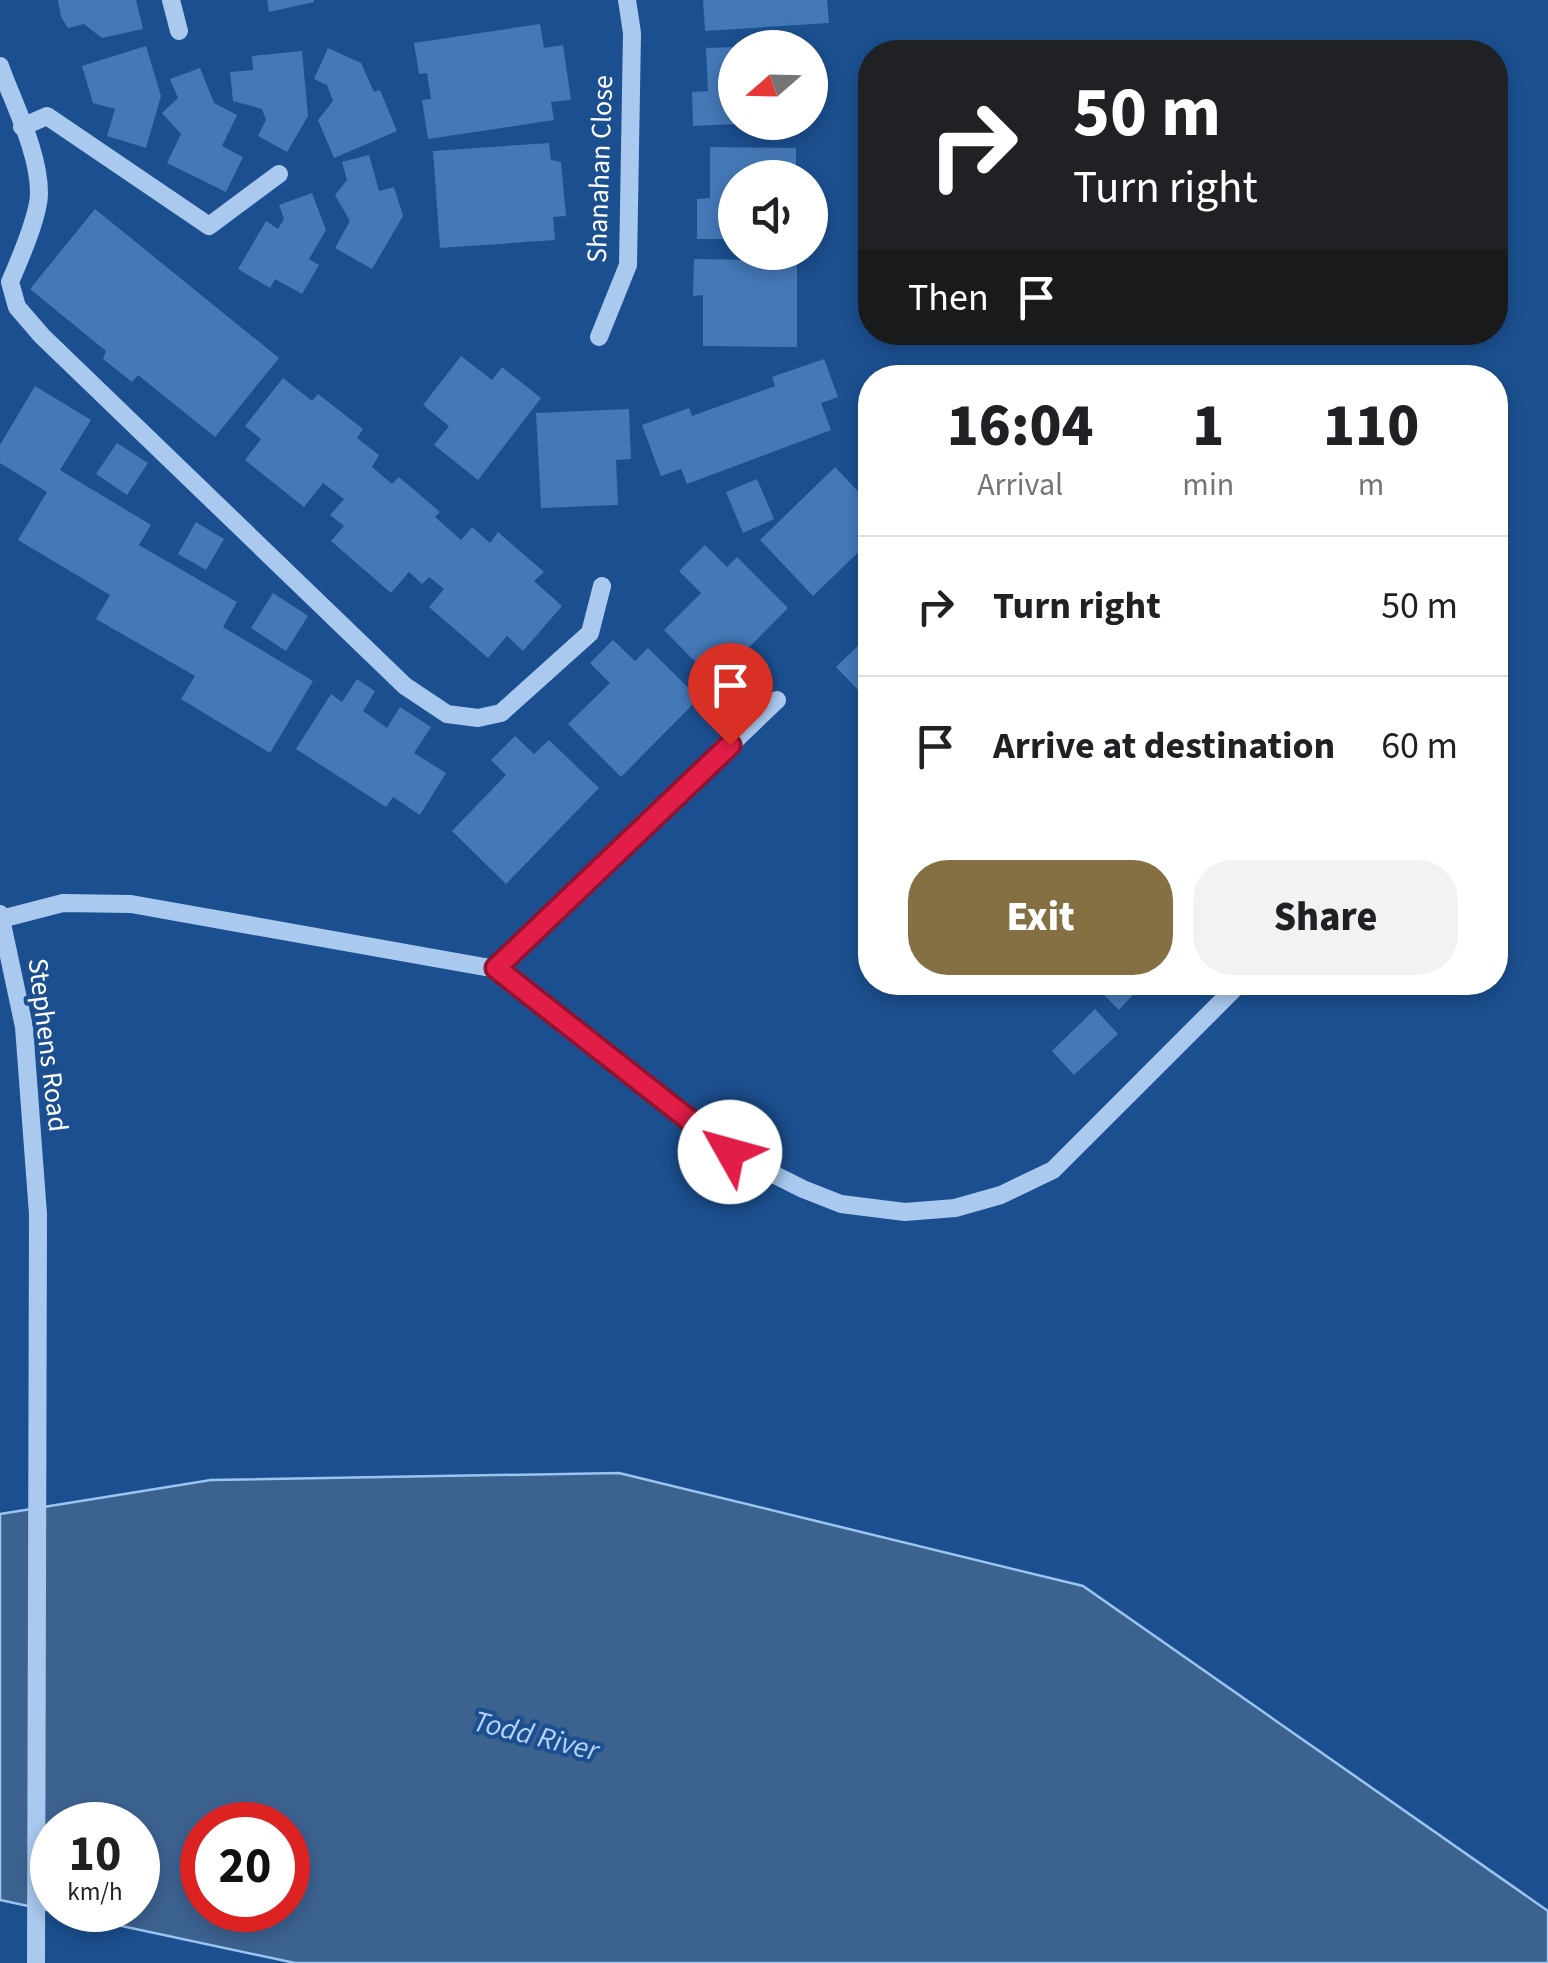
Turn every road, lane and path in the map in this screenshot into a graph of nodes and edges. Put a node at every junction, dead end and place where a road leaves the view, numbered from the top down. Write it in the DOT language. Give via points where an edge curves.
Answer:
graph roads {
  1 [pos="171,0"];
  2 [pos="628,0"];
  3 [pos="179,31"];
  4 [pos="0,66"];
  5 [pos="22,127"];
  6 [pos="279,174"];
  7 [pos="599,337"];
  8 [pos="602,586"];
  9 [pos="778,700"];
  10 [pos="1,916"];
  11 [pos="496,968"];
  12 [pos="1228,995"];
  13 [pos="36,1963"];
  1 -- 3 [label="street"];
  2 -- 7 [label="street, Shanahan Close" via="628,265"];
  4 -- 5 [label="street"];
  5 -- 6 [label="street" via="47,116 208,226"];
  5 -- 8 [label="street" via="40,197 10,282 17,306 405,686 447,714 501,714 590,633"];
  9 -- 11 [label="street"];
  10 -- 11 [label="street" via="63,904 131,904"];
  10 -- 13 [label="street, Stephens Road" via="24,1027 38,1214"];
  11 -- 12 [label="street" via="730,1152 841,1204 905,1212 1001,1195 1052,1170"];
}
